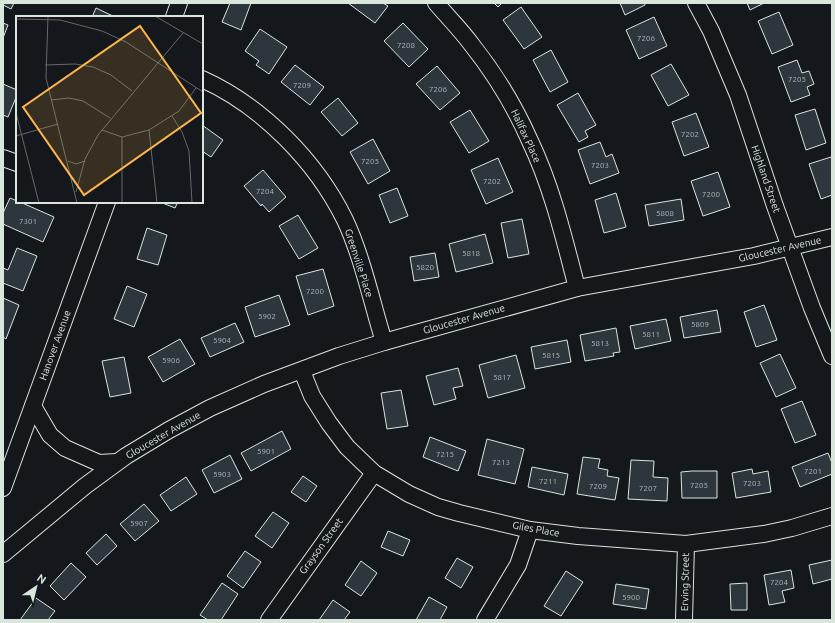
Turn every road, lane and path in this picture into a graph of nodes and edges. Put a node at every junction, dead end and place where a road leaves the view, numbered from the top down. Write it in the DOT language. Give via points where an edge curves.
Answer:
graph roads {
  1 [pos="179,3"];
  2 [pos="436,3"];
  3 [pos="696,3"];
  4 [pos="174,16"];
  5 [pos="203,80"];
  6 [pos="3,158"];
  7 [pos="16,163"];
  8 [pos="107,203"];
  9 [pos="832,237"];
  10 [pos="790,248"];
  11 [pos="577,288"];
  12 [pos="384,342"];
  13 [pos="832,356"];
  14 [pos="302,371"];
  15 [pos="33,406"];
  16 [pos="117,462"];
  17 [pos="374,473"];
  18 [pos="3,488"];
  19 [pos="832,516"];
  20 [pos="530,530"];
  21 [pos="686,544"];
  22 [pos="3,554"];
  23 [pos="269,620"];
  24 [pos="485,620"];
  25 [pos="684,620"];
  1 -- 4 [label="street"];
  2 -- 11 [label="street, Halifax Place" via="472,44 492,73 530,141 558,217"];
  3 -- 10 [label="street, Highland Street" via="738,95"];
  5 -- 12 [label="street, Greenville Place" via="231,95 270,124 298,152 331,194 356,248"];
  6 -- 7 [label="street"];
  8 -- 15 [label="street, Hanover Avenue"];
  9 -- 10 [label="street, Gloucester Avenue"];
  10 -- 11 [label="street, Gloucester Avenue"];
  10 -- 13 [label="street, Highland Street"];
  11 -- 12 [label="street, Gloucester Avenue"];
  12 -- 14 [label="street, Gloucester Avenue"];
  14 -- 16 [label="street, Gloucester Avenue" via="264,384 210,408"];
  14 -- 17 [label="street, Giles Place" via="312,396 328,423"];
  15 -- 16 [label="street, Gloucester Avenue" via="50,435 65,448 99,463"];
  15 -- 18 [label="street, Hanover Avenue"];
  16 -- 22 [label="street, Gloucester Avenue"];
  17 -- 20 [label="street, Giles Place" via="409,494 438,507"];
  17 -- 23 [label="street, Grayson Street"];
  19 -- 21 [label="street, Giles Place" via="764,534"];
  20 -- 21 [label="street, Giles Place" via="605,539"];
  20 -- 24 [label="street" via="518,565"];
  21 -- 25 [label="street, Erving Street"];
}
